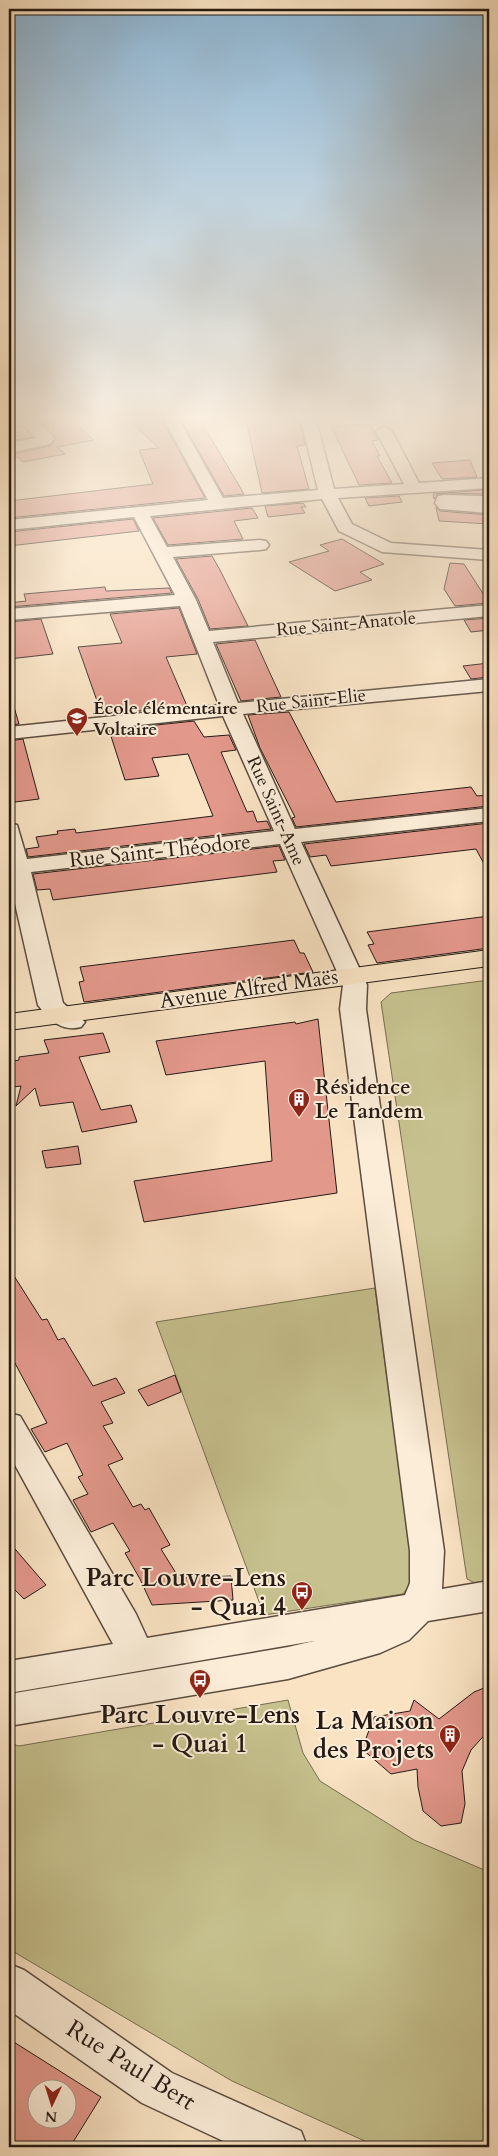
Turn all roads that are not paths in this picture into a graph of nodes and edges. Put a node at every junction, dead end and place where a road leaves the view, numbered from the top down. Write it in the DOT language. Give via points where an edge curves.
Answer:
graph roads {
  1 [pos="56,521"];
  2 [pos="144,521"];
  3 [pos="342,521"];
  4 [pos="9,526"];
  5 [pos="260,545"];
  6 [pos="162,553"];
  7 [pos="489,556"];
  8 [pos="187,600"];
  9 [pos="489,610"];
  10 [pos="9,615"];
  11 [pos="203,637"];
  12 [pos="489,685"];
  13 [pos="230,709"];
  14 [pos="9,733"];
  15 [pos="489,814"];
  16 [pos="9,830"];
  17 [pos="289,837"];
  18 [pos="13,868"];
  19 [pos="489,958"];
  20 [pos="489,963"];
  21 [pos="489,969"];
  22 [pos="353,980"];
  23 [pos="65,1018"];
  24 [pos="9,1022"];
  25 [pos="9,1030"];
  26 [pos="9,1424"];
  27 [pos="489,1596"];
  28 [pos="419,1607"];
  29 [pos="136,1655"];
  30 [pos="9,1676"];
  31 [pos="9,1710"];
  32 [pos="9,1985"];
  33 [pos="285,2147"];
  1 -- 4 [label="street"];
  2 -- 6 [label="street, Rue Saint-Ame"];
  3 -- 7 [label="street" via="345,527 388,548"];
  5 -- 6 [label="street"];
  6 -- 8 [label="street, Rue Saint-Ame"];
  8 -- 10 [label="street"];
  8 -- 11 [label="street, Rue Saint-Ame"];
  9 -- 11 [label="street, Rue Saint-Anatole"];
  11 -- 13 [label="street, Rue Saint-Ame"];
  12 -- 13 [label="street, Rue Saint-Elie"];
  13 -- 14 [label="street, Rue Saint-Elie"];
  13 -- 17 [label="street, Rue Saint-Ame"];
  15 -- 17 [label="street, Rue Saint-Théodore"];
  16 -- 18 [label="street"];
  17 -- 18 [label="street, Rue Saint-Théodore"];
  17 -- 22 [label="street, Rue Saint-Ame"];
  18 -- 23 [label="street" via="50,1005"];
  19 -- 22 [label="main road, Avenue Alfred Maës"];
  20 -- 22 [label="street"];
  21 -- 22 [label="main road, Avenue Alfred Maës"];
  22 -- 23 [label="main road, Avenue Alfred Maës" via="214,1004"];
  22 -- 28 [label="street" via="353,1009 427,1551 427,1583"];
  23 -- 24 [label="main road, Avenue Alfred Maës"];
  23 -- 25 [label="main road, Avenue Alfred Maës"];
  26 -- 29 [label="street" via="123,1625"];
  27 -- 28 [label="street"];
  28 -- 29 [label="street"];
  28 -- 31 [label="street" via="396,1629 322,1656"];
  29 -- 30 [label="street"];
  32 -- 33 [label="street, Rue Paul Bert" via="157,2088"];
}
